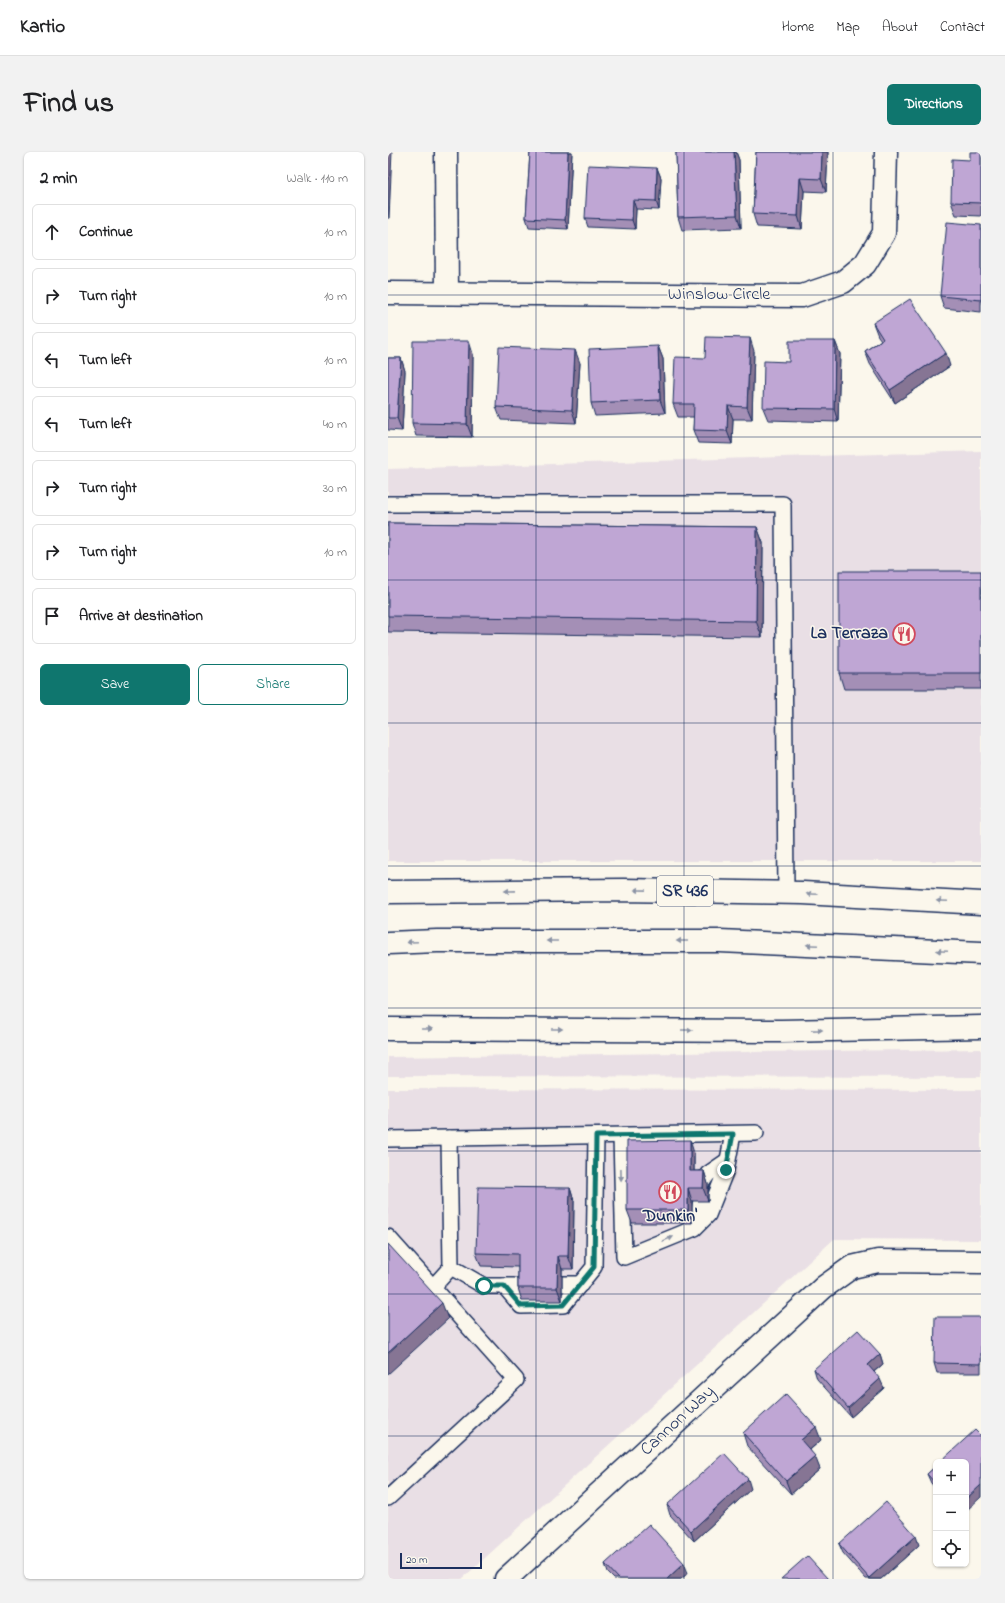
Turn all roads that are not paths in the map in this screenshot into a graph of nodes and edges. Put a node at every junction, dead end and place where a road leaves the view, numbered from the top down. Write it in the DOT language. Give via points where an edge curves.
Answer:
graph roads {
  1 [pos="446,152"];
  2 [pos="886,152"];
  3 [pos="388,293"];
  4 [pos="447,293"];
  5 [pos="388,504"];
  6 [pos="388,892"];
  7 [pos="786,893"];
  8 [pos="981,903"];
  9 [pos="388,943"];
  10 [pos="981,953"];
  11 [pos="981,1027"];
  12 [pos="388,1029"];
  13 [pos="756,1133"];
  14 [pos="733,1134"];
  15 [pos="596,1136"];
  16 [pos="620,1136"];
  17 [pos="449,1138"];
  18 [pos="388,1139"];
  19 [pos="727,1161"];
  20 [pos="701,1184"];
  21 [pos="701,1201"];
  22 [pos="695,1228"];
  23 [pos="388,1237"];
  24 [pos="981,1262"];
  25 [pos="451,1267"];
  26 [pos="562,1284"];
  27 [pos="581,1284"];
  28 [pos="504,1286"];
  29 [pos="523,1286"];
  30 [pos="433,1287"];
  31 [pos="388,1498"];
  32 [pos="506,1579"];
  1 -- 4 [label="main road"];
  2 -- 4 [label="main road, Winslow Circle" via="884,233 865,264 843,282 802,296"];
  3 -- 4 [label="main road, Winslow Circle"];
  5 -- 7 [label="lane" via="783,504"];
  7 -- 6 [label="main road, SR 436, one-way" via="622,890"];
  8 -- 7 [label="main road, SR 436, one-way"];
  10 -- 9 [label="main road, one-way" via="720,941"];
  12 -- 11 [label="main road, one-way" via="781,1031"];
  13 -- 14 [label="lane"];
  14 -- 16 [label="lane"];
  14 -- 19 [label="lane"];
  15 -- 16 [label="lane"];
  15 -- 17 [label="lane"];
  15 -- 27 [label="lane" via="594,1267"];
  16 -- 22 [label="lane, one-way" via="624,1257"];
  17 -- 18 [label="lane"];
  17 -- 25 [label="lane"];
  19 -- 20 [label="lane" via="708,1174"];
  19 -- 22 [label="lane" via="726,1170 708,1215"];
  21 -- 22 [label="lane"];
  23 -- 30 [label="lane"];
  24 -- 32 [label="main road, Cannon Way" via="878,1261 852,1267 824,1286"];
  25 -- 28 [label="lane" via="484,1286"];
  25 -- 30 [label="lane"];
  26 -- 27 [label="lane"];
  27 -- 28 [label="lane" via="563,1305 521,1306"];
  28 -- 29 [label="lane"];
  30 -- 31 [label="lane" via="516,1380"];
}
